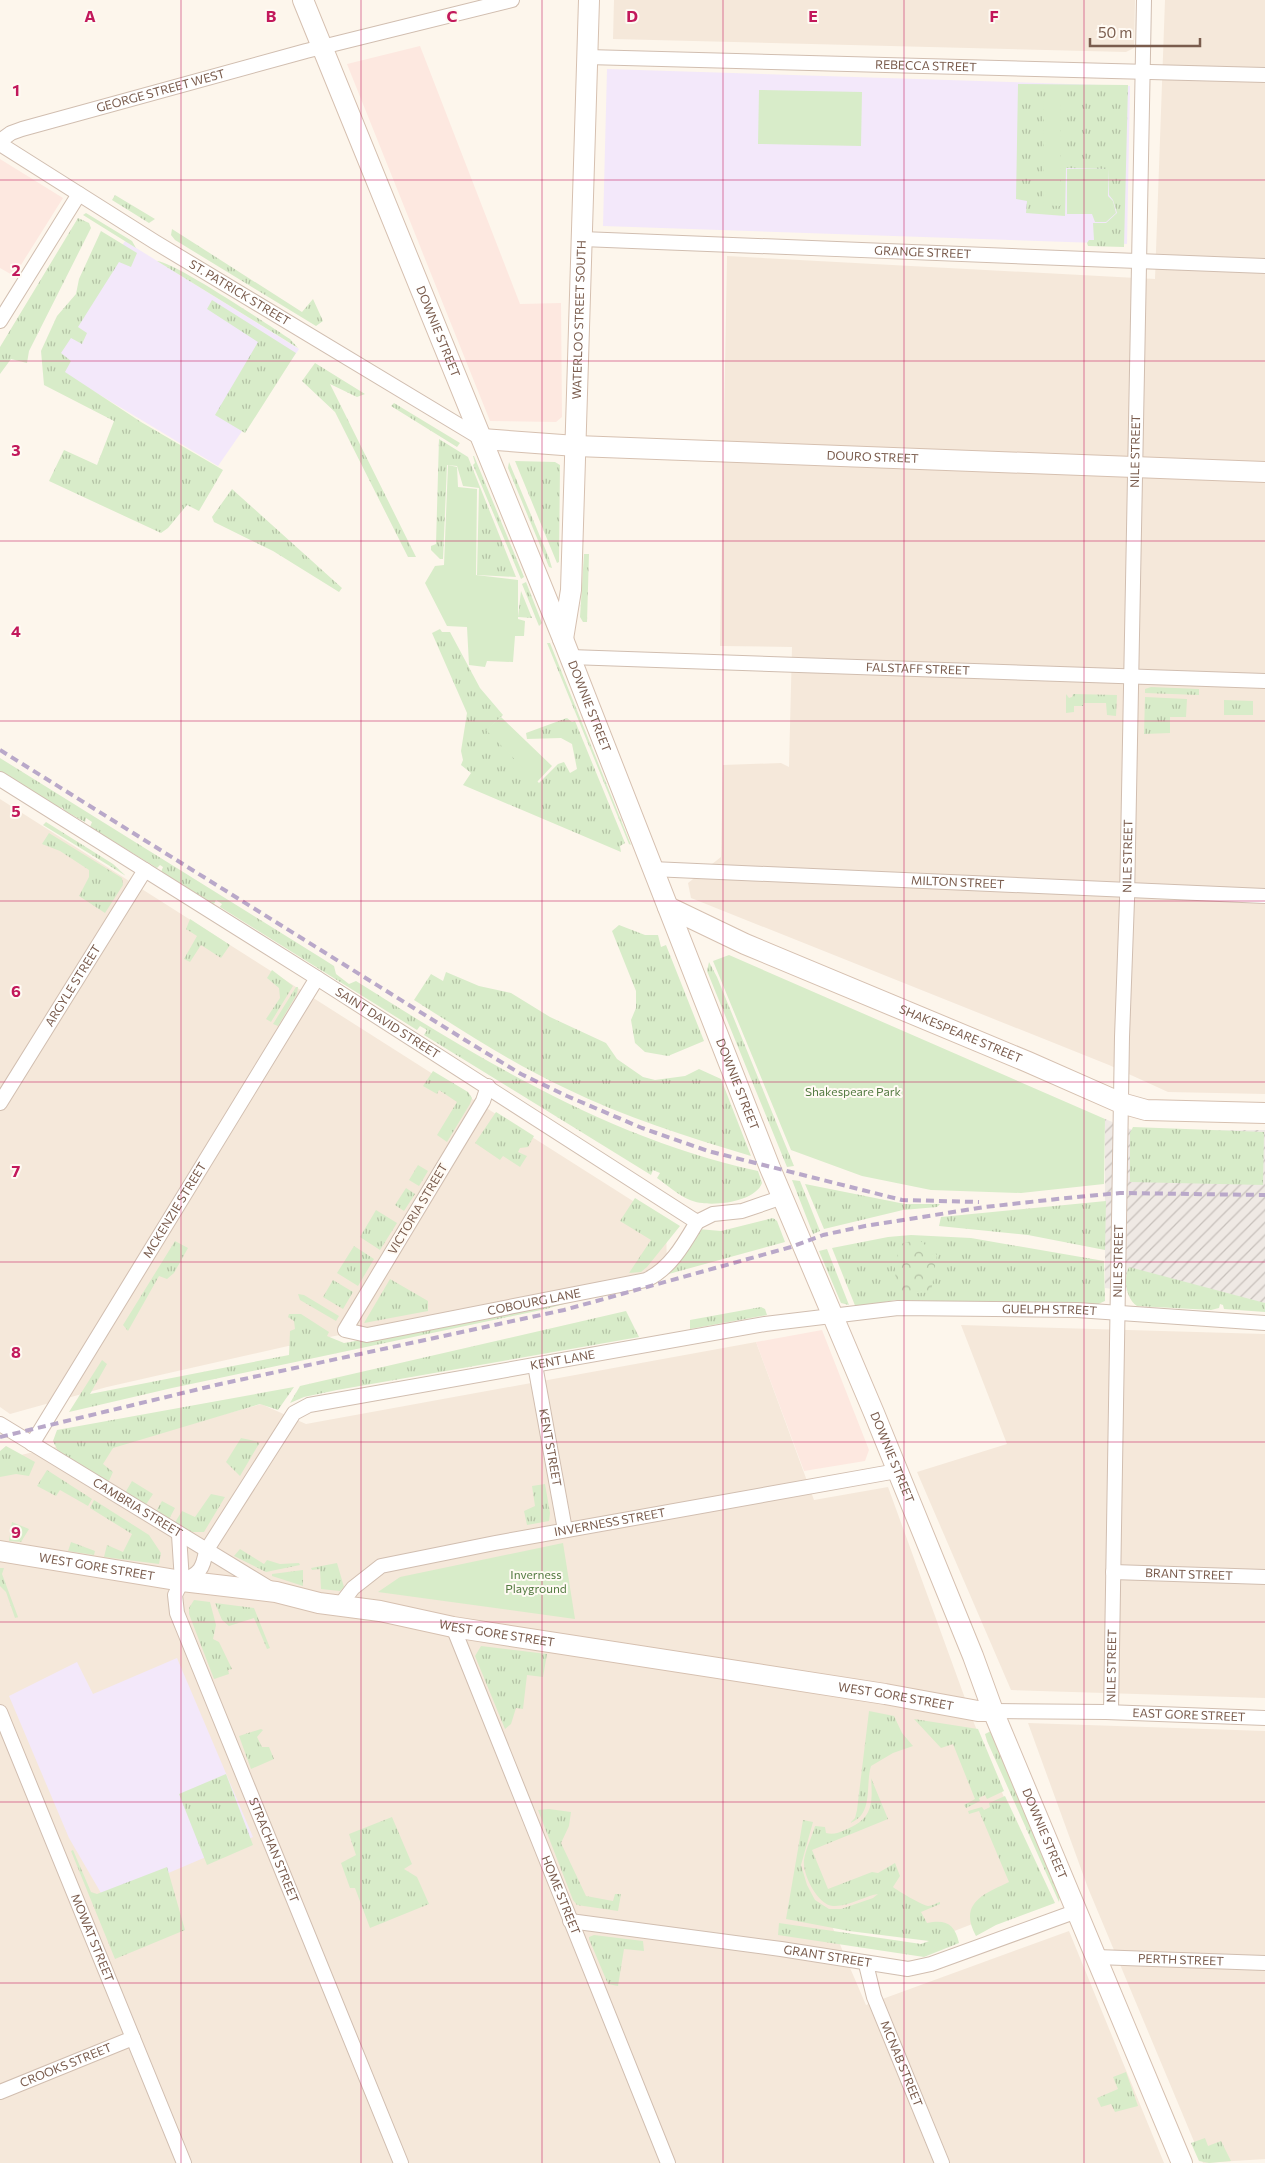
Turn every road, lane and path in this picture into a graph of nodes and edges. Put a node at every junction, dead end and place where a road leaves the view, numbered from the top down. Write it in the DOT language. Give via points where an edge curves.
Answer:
graph roads {
  1 [pos="302,0"];
  2 [pos="512,0"];
  3 [pos="588,0"];
  4 [pos="1144,0"];
  5 [pos="322,48"];
  6 [pos="587,57"];
  7 [pos="1142,72"];
  8 [pos="1265,75"];
  9 [pos="0,143"];
  10 [pos="78,194"];
  11 [pos="582,239"];
  12 [pos="1138,261"];
  13 [pos="1265,266"];
  14 [pos="0,320"];
  15 [pos="482,439"];
  16 [pos="576,446"];
  17 [pos="1134,468"];
  18 [pos="1265,472"];
  19 [pos="567,648"];
  20 [pos="1130,676"];
  21 [pos="1265,681"];
  22 [pos="0,779"];
  23 [pos="652,869"];
  24 [pos="145,870"];
  25 [pos="1127,890"];
  26 [pos="1265,896"];
  27 [pos="668,907"];
  28 [pos="317,978"];
  29 [pos="488,1086"];
  30 [pos="0,1103"];
  31 [pos="1121,1103"];
  32 [pos="1265,1113"];
  33 [pos="783,1197"];
  34 [pos="697,1222"];
  35 [pos="1118,1313"];
  36 [pos="832,1315"];
  37 [pos="1265,1323"];
  38 [pos="345,1330"];
  39 [pos="535,1365"];
  40 [pos="0,1424"];
  41 [pos="32,1444"];
  42 [pos="897,1471"];
  43 [pos="565,1530"];
  44 [pos="179,1534"];
  45 [pos="0,1551"];
  46 [pos="206,1551"];
  47 [pos="1113,1572"];
  48 [pos="1265,1578"];
  49 [pos="182,1581"];
  50 [pos="276,1592"];
  51 [pos="340,1605"];
  52 [pos="453,1627"];
  53 [pos="993,1711"];
  54 [pos="0,1712"];
  55 [pos="1111,1712"];
  56 [pos="1265,1718"];
  57 [pos="1077,1911"];
  58 [pos="570,1921"];
  59 [pos="1096,1957"];
  60 [pos="1265,1963"];
  61 [pos="866,1964"];
  62 [pos="133,2038"];
  63 [pos="0,2092"];
  64 [pos="184,2163"];
  65 [pos="401,2163"];
  66 [pos="668,2163"];
  67 [pos="942,2163"];
  68 [pos="1182,2163"];
  1 -- 5 [label="street, DOWNIE STREET"];
  2 -- 5 [label="street, GEORGE STREET WEST"];
  3 -- 6 [label="street, WATERLOO STREET SOUTH"];
  4 -- 7 [label="street, NILE STREET"];
  5 -- 9 [label="street, GEORGE STREET WEST" via="22,129 11,133"];
  5 -- 15 [label="street, DOWNIE STREET"];
  6 -- 7 [label="street, REBECCA STREET"];
  6 -- 11 [label="street, WATERLOO STREET SOUTH"];
  7 -- 8 [label="street, REBECCA STREET"];
  7 -- 12 [label="street, NILE STREET"];
  9 -- 10 [label="street, ST. PATRICK STREET"];
  10 -- 14 [label="street"];
  10 -- 15 [label="street, ST. PATRICK STREET"];
  11 -- 12 [label="street, GRANGE STREET"];
  11 -- 16 [label="street, WATERLOO STREET SOUTH"];
  12 -- 13 [label="street, GRANGE STREET"];
  12 -- 17 [label="street, NILE STREET"];
  15 -- 16 [label="street, DOURO STREET"];
  15 -- 19 [label="street, DOWNIE STREET"];
  16 -- 17 [label="street, DOURO STREET"];
  16 -- 19 [label="street, WATERLOO STREET SOUTH"];
  17 -- 18 [label="street, DOURO STREET"];
  17 -- 20 [label="street, NILE STREET"];
  19 -- 20 [label="street, FALSTAFF STREET"];
  19 -- 23 [label="street, DOWNIE STREET"];
  20 -- 21 [label="street, FALSTAFF STREET"];
  20 -- 25 [label="street, NILE STREET"];
  22 -- 24 [label="street, SAINT DAVID STREET"];
  23 -- 25 [label="street, MILTON STREET"];
  23 -- 27 [label="street, DOWNIE STREET"];
  24 -- 28 [label="street, SAINT DAVID STREET"];
  24 -- 30 [label="street, ARGYLE STREET"];
  25 -- 26 [label="street, MILTON STREET"];
  25 -- 31 [label="street, NILE STREET"];
  27 -- 31 [label="street, SHAKESPEARE STREET" via="745,944"];
  27 -- 33 [label="street, DOWNIE STREET"];
  28 -- 29 [label="street, SAINT DAVID STREET"];
  28 -- 41 [label="street, MCKENZIE STREET"];
  29 -- 34 [label="street, SAINT DAVID STREET"];
  29 -- 38 [label="street, VICTORIA STREET" via="484,1101"];
  31 -- 32 [label="street, SHAKESPEARE STREET" via="1146,1110"];
  31 -- 35 [label="street, NILE STREET"];
  33 -- 34 [label="street" via="742,1212 714,1214"];
  33 -- 36 [label="street, DOWNIE STREET"];
  34 -- 38 [label="street, COBOURG LANE" via="660,1274 646,1280 367,1335"];
  35 -- 36 [label="street, GUELPH STREET" via="928,1307"];
  35 -- 37 [label="street, GUELPH STREET"];
  35 -- 47 [label="street, NILE STREET"];
  36 -- 39 [label="street, KENT LANE" via="679,1338"];
  36 -- 42 [label="street, DOWNIE STREET"];
  39 -- 43 [label="street, KENT STREET"];
  39 -- 46 [label="street, KENT LANE" via="309,1405 294,1413"];
  40 -- 41 [label="street, CAMBRIA STREET"];
  41 -- 44 [label="street, CAMBRIA STREET"];
  42 -- 43 [label="street, INVERNESS STREET"];
  42 -- 53 [label="street, DOWNIE STREET"];
  43 -- 51 [label="street, INVERNESS STREET" via="381,1566 353,1588"];
  44 -- 46 [label="street, CAMBRIA STREET"];
  44 -- 49 [label="street, STRACHAN STREET"];
  45 -- 49 [label="street, WEST GORE STREET"];
  46 -- 49 [label="street" via="202,1569 196,1576"];
  46 -- 50 [label="street, CAMBRIA STREET"];
  47 -- 48 [label="street, BRANT STREET"];
  47 -- 55 [label="street, NILE STREET"];
  49 -- 50 [label="street, WEST GORE STREET"];
  49 -- 65 [label="street, STRACHAN STREET" via="175,1595 178,1613"];
  50 -- 51 [label="street, WEST GORE STREET"];
  51 -- 52 [label="street, WEST GORE STREET"];
  52 -- 53 [label="street, WEST GORE STREET"];
  52 -- 58 [label="street, HOME STREET"];
  53 -- 55 [label="street, EAST GORE STREET"];
  53 -- 57 [label="street, DOWNIE STREET"];
  54 -- 62 [label="street, MOWAT STREET"];
  55 -- 56 [label="street, EAST GORE STREET"];
  57 -- 59 [label="street, DOWNIE STREET"];
  57 -- 61 [label="street, GRANT STREET" via="924,1966 908,1969"];
  58 -- 61 [label="street, GRANT STREET" via="781,1949"];
  58 -- 66 [label="street, HOME STREET"];
  59 -- 60 [label="street, PERTH STREET"];
  59 -- 68 [label="street, DOWNIE STREET"];
  61 -- 67 [label="street, MCNAB STREET" via="874,1997"];
  62 -- 63 [label="street, CROOKS STREET"];
  62 -- 64 [label="street, MOWAT STREET"];
}
